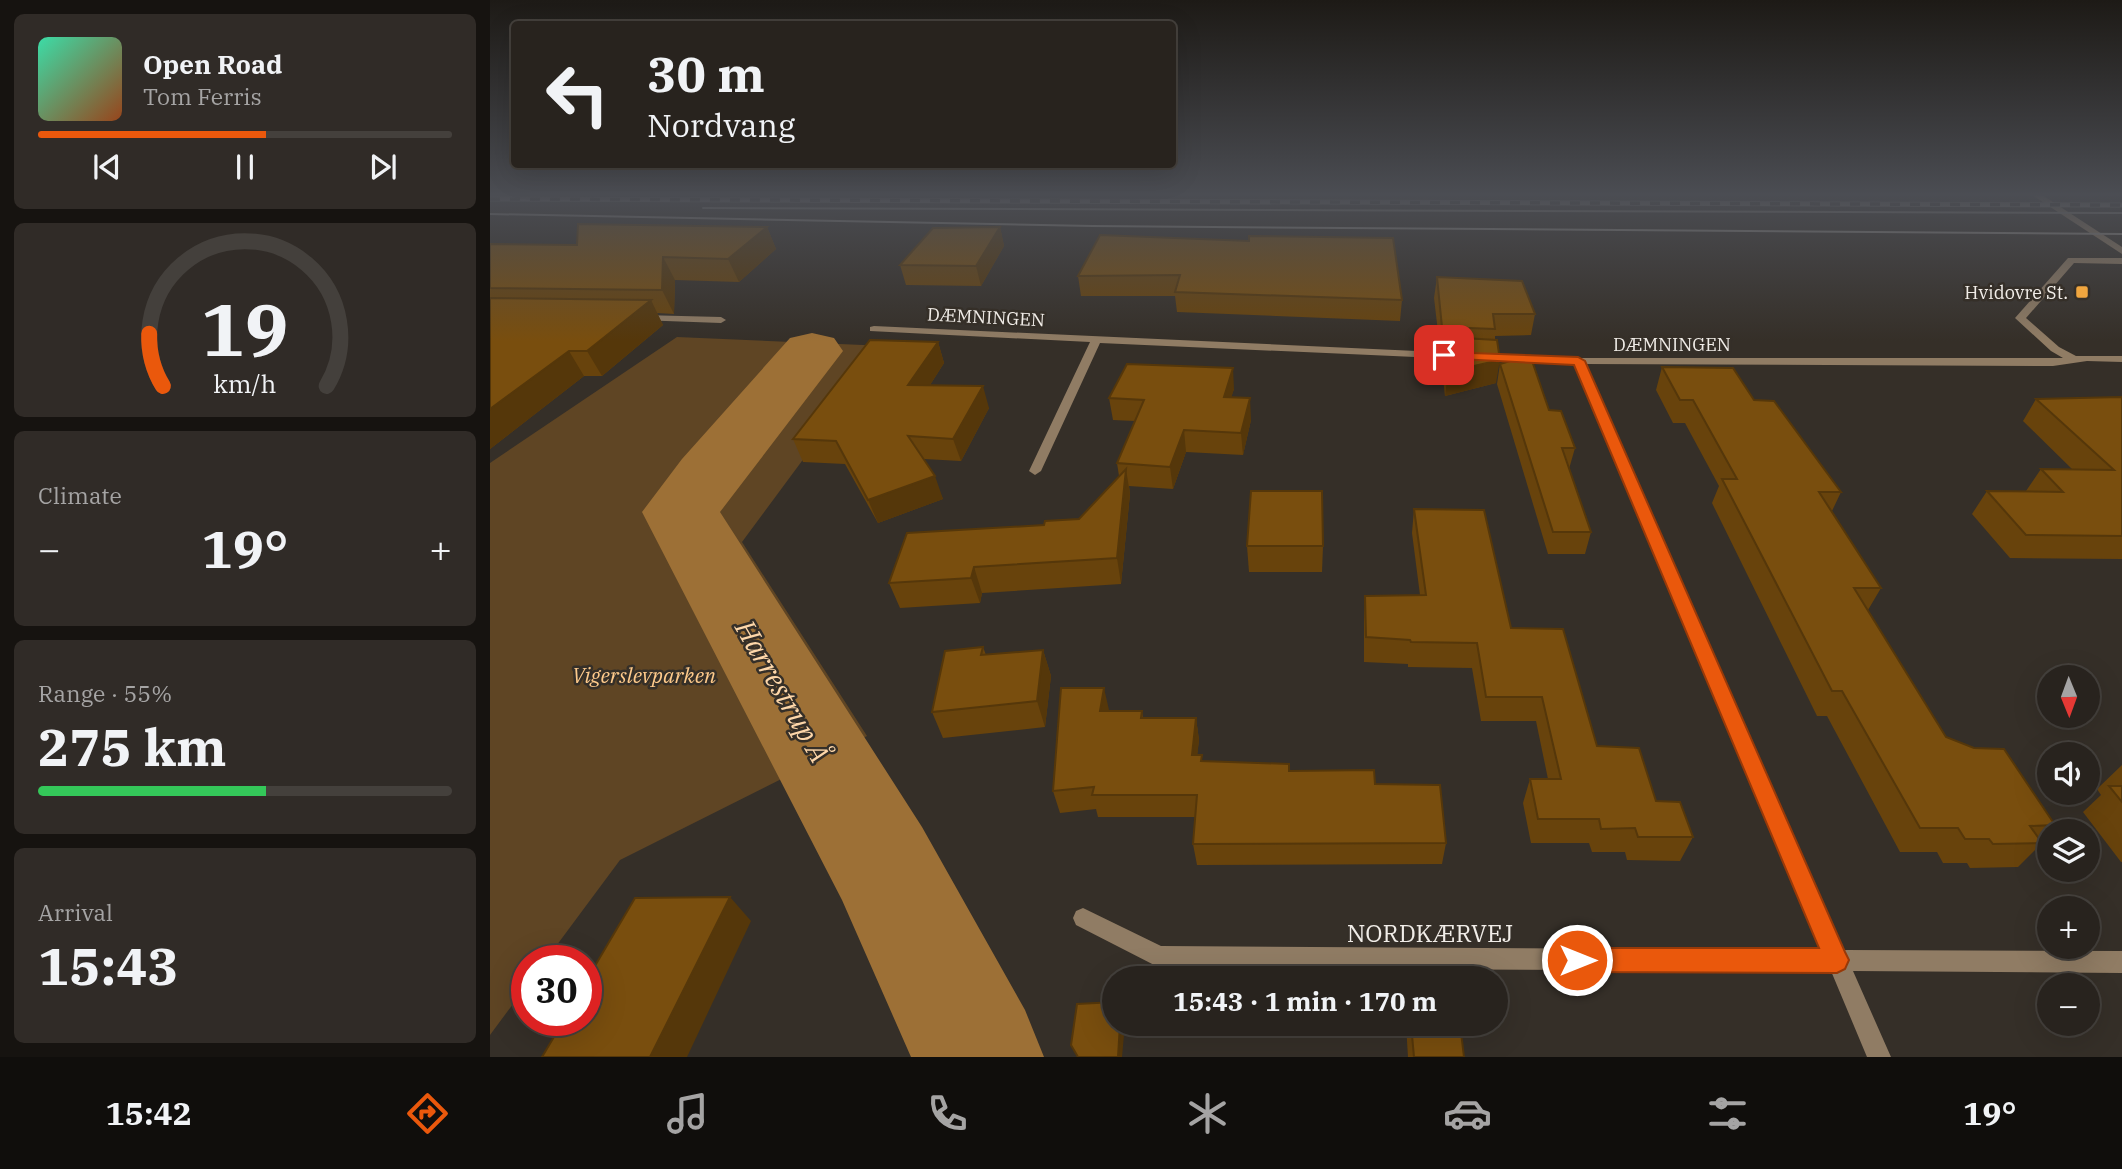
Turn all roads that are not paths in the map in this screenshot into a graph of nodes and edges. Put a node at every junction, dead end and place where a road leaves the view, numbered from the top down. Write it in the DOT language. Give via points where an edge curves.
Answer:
graph roads {
  1 [pos="2122,261"];
  2 [pos="626,318"];
  3 [pos="721,320"];
  4 [pos="874,329"];
  5 [pos="1096,340"];
  6 [pos="2122,359"];
  7 [pos="2074,360"];
  8 [pos="1578,361"];
  9 [pos="1035,471"];
  10 [pos="1083,918"];
  11 [pos="1837,960"];
  12 [pos="2122,962"];
  13 [pos="1879,1057"];
  1 -- 7 [label="street" via="2071,260 2020,318"];
  2 -- 3 [label="street"];
  4 -- 5 [label="street, DÆMNINGEN"];
  5 -- 8 [label="street, DÆMNINGEN"];
  5 -- 9 [label="street"];
  6 -- 7 [label="street, DÆMNINGEN"];
  7 -- 8 [label="street, DÆMNINGEN"];
  8 -- 11 [label="street"];
  10 -- 11 [label="street, NORDKÆRVEJ" via="1160,957"];
  11 -- 12 [label="street, NORDKÆRVEJ"];
  11 -- 13 [label="street"];
}
